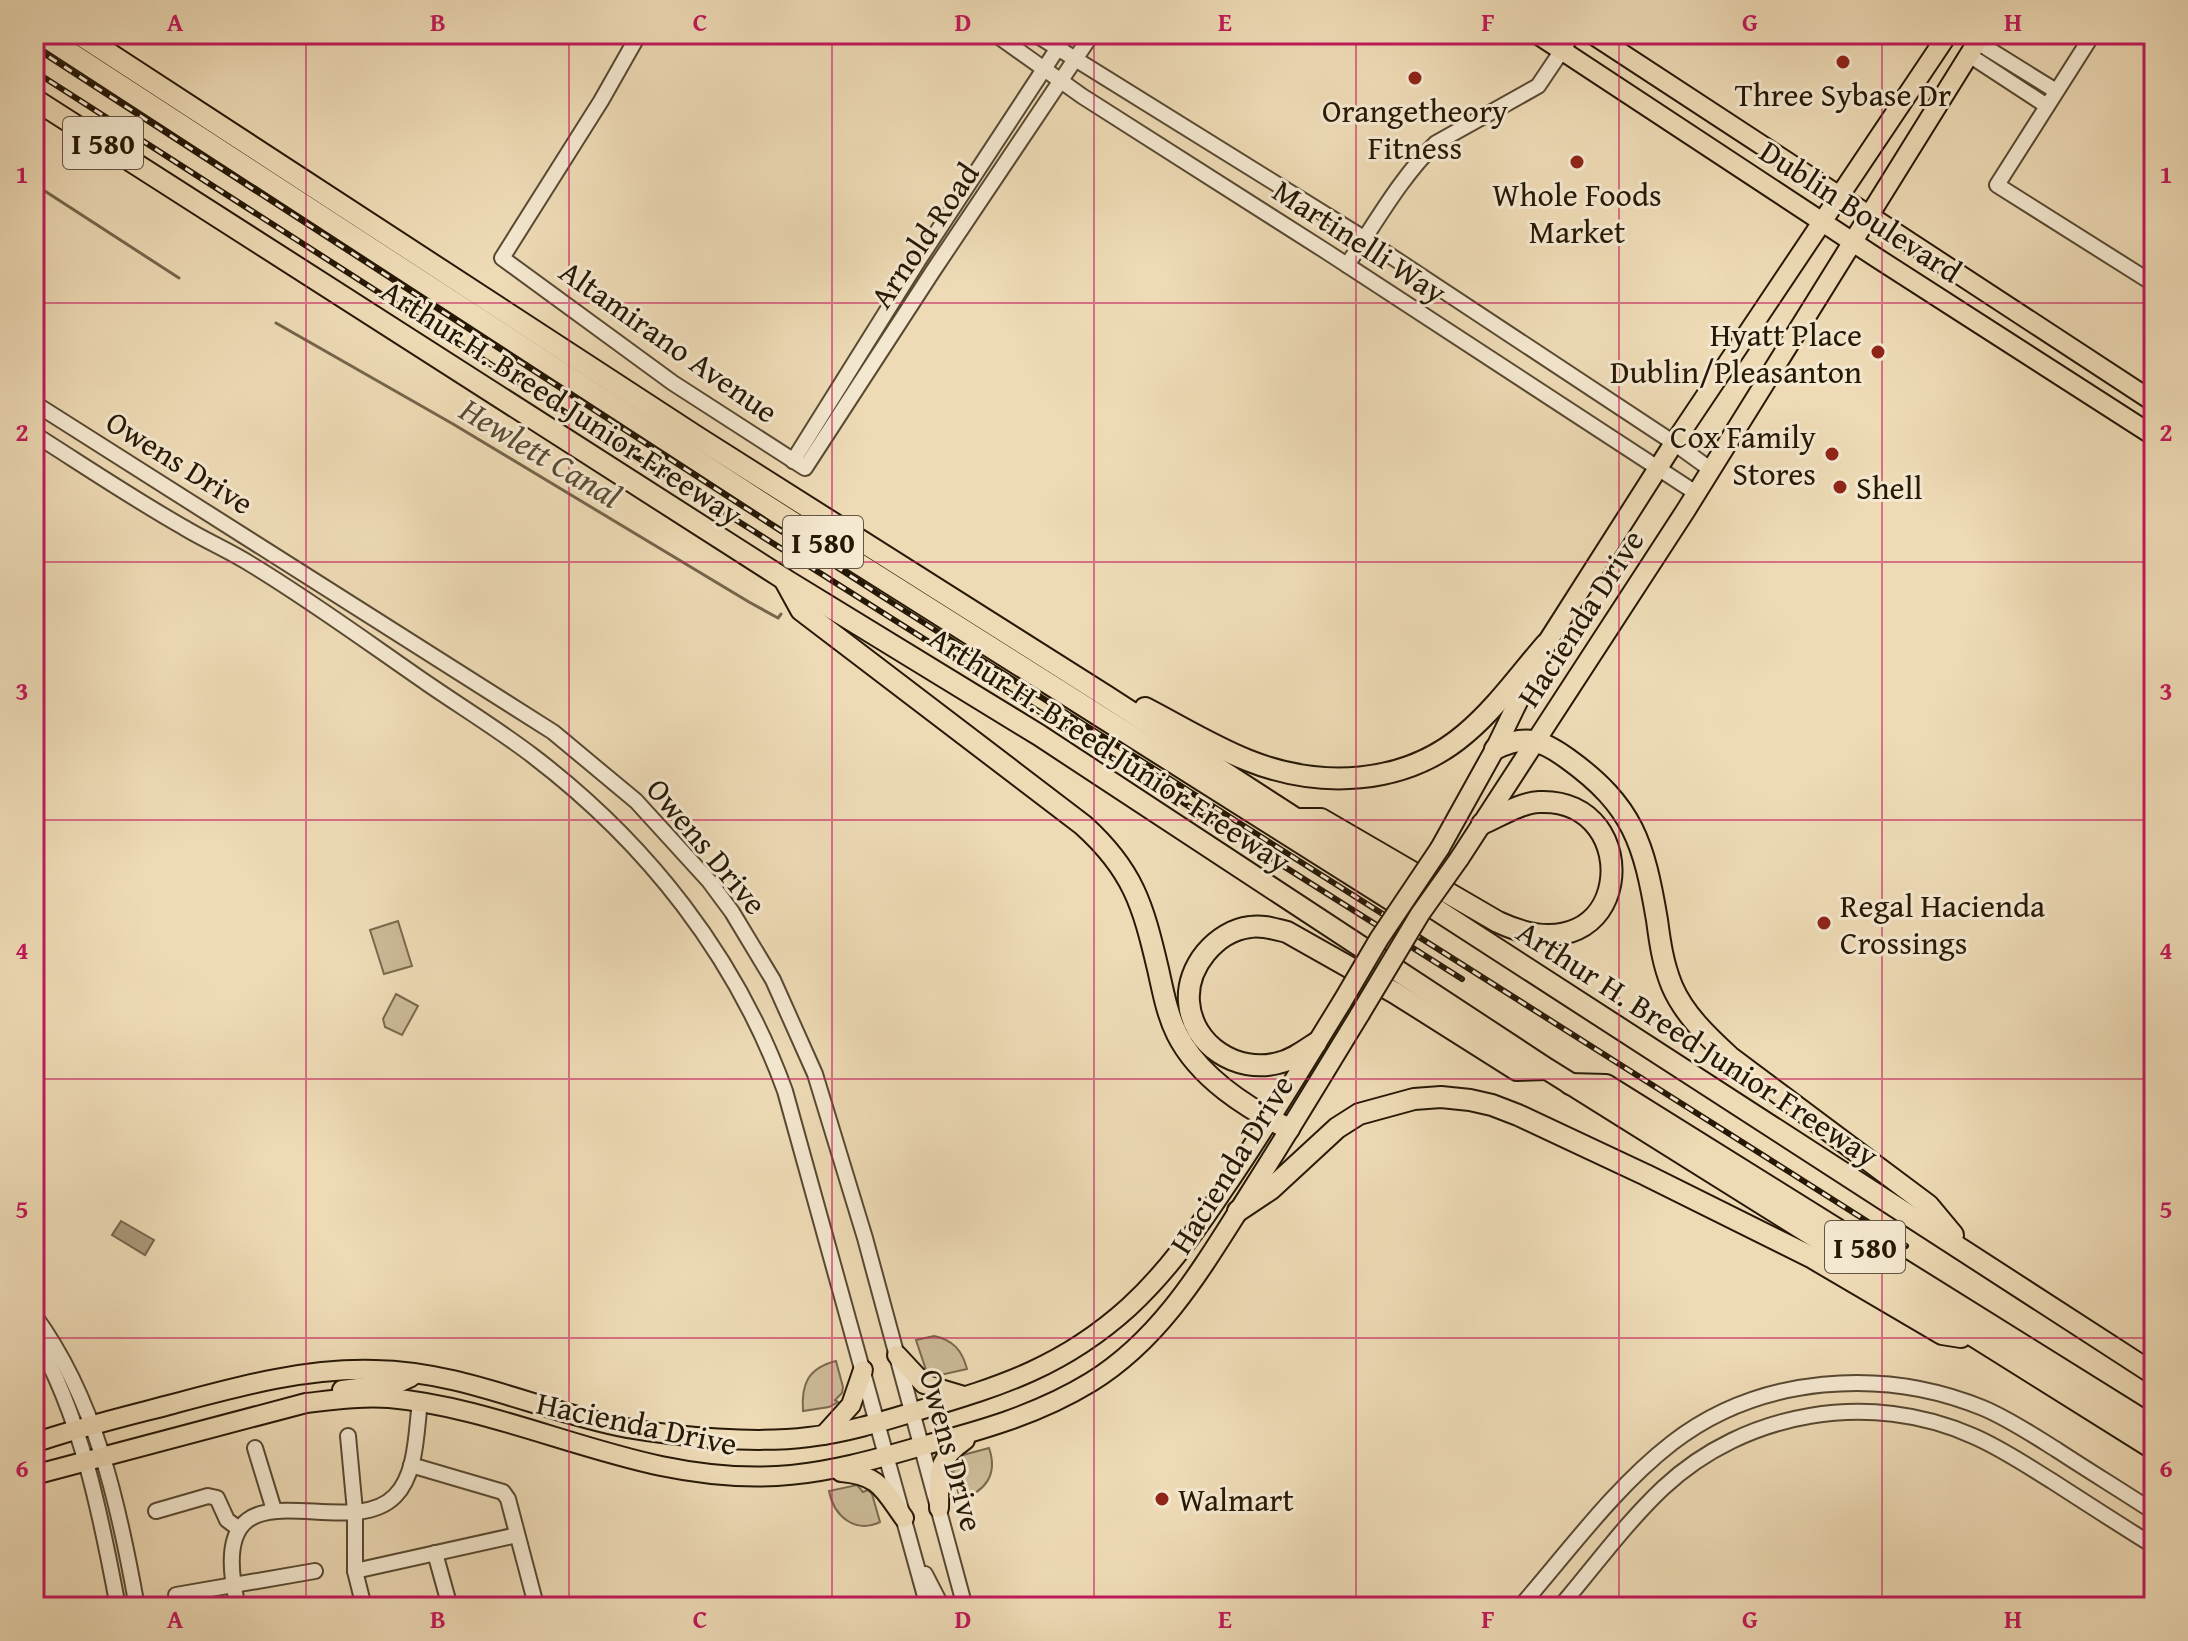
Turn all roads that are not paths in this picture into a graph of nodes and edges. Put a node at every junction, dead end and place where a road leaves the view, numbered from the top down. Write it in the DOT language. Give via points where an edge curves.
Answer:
graph roads {
  1 [pos="41,34"];
  2 [pos="79,34"];
  3 [pos="639,34"];
  4 [pos="995,34"];
  5 [pos="1035,34"];
  6 [pos="1067,34"];
  7 [pos="1092,34"];
  8 [pos="1537,34"];
  9 [pos="1573,34"];
  10 [pos="1592,34"];
  11 [pos="1948,34"];
  12 [pos="2093,34"];
  13 [pos="1976,44"];
  14 [pos="1058,48"];
  15 [pos="1563,51"];
  16 [pos="1076,60"];
  17 [pos="1045,68"];
  18 [pos="1061,80"];
  19 [pos="2056,91"];
  20 [pos="34,99"];
  21 [pos="2047,106"];
  22 [pos="1838,196"];
  23 [pos="1868,216"];
  24 [pos="1821,221"];
  25 [pos="1365,239"];
  26 [pos="1852,242"];
  27 [pos="1347,265"];
  28 [pos="2154,284"];
  29 [pos="2154,402"];
  30 [pos="35,405"];
  31 [pos="34,434"];
  32 [pos="2154,436"];
  33 [pos="1674,443"];
  34 [pos="799,465"];
  35 [pos="1657,469"];
  36 [pos="1710,469"];
  37 [pos="1696,493"];
  38 [pos="784,579"];
  39 [pos="1546,644"];
  40 [pos="1106,696"];
  41 [pos="1536,742"];
  42 [pos="1495,749"];
  43 [pos="1293,819"];
  44 [pos="1482,824"];
  45 [pos="1448,917"];
  46 [pos="1316,1043"];
  47 [pos="1547,1069"];
  48 [pos="1570,1084"];
  49 [pos="1280,1124"];
  50 [pos="1238,1211"];
  51 [pos="1966,1251"];
  52 [pos="34,1315"];
  53 [pos="34,1335"];
  54 [pos="1976,1339"];
  55 [pos="897,1355"];
  56 [pos="863,1370"];
  57 [pos="417,1373"];
  58 [pos="2154,1374"];
  59 [pos="967,1397"];
  60 [pos="521,1400"];
  61 [pos="420,1402"];
  62 [pos="306,1403"];
  63 [pos="913,1412"];
  64 [pos="878,1422"];
  65 [pos="2154,1427"];
  66 [pos="84,1428"];
  67 [pos="977,1431"];
  68 [pos="824,1435"];
  69 [pos="348,1436"];
  70 [pos="34,1443"];
  71 [pos="923,1446"];
  72 [pos="255,1448"];
  73 [pos="2154,1449"];
  74 [pos="887,1456"];
  75 [pos="103,1457"];
  76 [pos="84,1461"];
  77 [pos="411,1465"];
  78 [pos="831,1471"];
  79 [pos="34,1475"];
  80 [pos="939,1508"];
  81 [pos="274,1510"];
  82 [pos="156,1511"];
  83 [pos="355,1511"];
  84 [pos="2154,1512"];
  85 [pos="904,1518"];
  86 [pos="239,1529"];
  87 [pos="517,1535"];
  88 [pos="2154,1546"];
  89 [pos="912,1549"];
  90 [pos="435,1553"];
  91 [pos="315,1571"];
  92 [pos="355,1571"];
  93 [pos="233,1585"];
  94 [pos="176,1595"];
  95 [pos="536,1605"];
  96 [pos="118,1607"];
  97 [pos="137,1607"];
  98 [pos="238,1607"];
  99 [pos="364,1607"];
  100 [pos="450,1607"];
  101 [pos="928,1607"];
  102 [pos="942,1607"];
  103 [pos="965,1607"];
  104 [pos="1520,1607"];
  105 [pos="1560,1607"];
  1 -- 45 [label="highway, I 580" via="775,511 1280,831 1409,911"];
  2 -- 40 [label="highway, Arthur H. Breed Junior Freeway / I 580"];
  3 -- 34 [label="street, Altamirano Avenue" via="502,258 673,383"];
  4 -- 17 [label="street, Martinelli Way"];
  5 -- 14 [label="street, Martinelli Way"];
  6 -- 14 [label="street, Arnold Road"];
  7 -- 16 [label="street, Arnold Road"];
  8 -- 15 [label="main road, Dublin Boulevard"];
  9 -- 15 [label="street"];
  10 -- 22 [label="main road, Dublin Boulevard"];
  11 -- 22 [label="main road, Hacienda Drive"];
  12 -- 19 [label="street"];
  13 -- 19 [label="street"];
  13 -- 21 [label="street"];
  13 -- 23 [label="main road, Hacienda Drive"];
  14 -- 16 [label="street, Martinelli Way"];
  14 -- 17 [label="street, Arnold Road"];
  15 -- 24 [label="main road, Dublin Boulevard"];
  15 -- 25 [label="street" via="1538,86 1436,143 1404,179"];
  16 -- 18 [label="street, Arnold Road"];
  16 -- 25 [label="street, Martinelli Way"];
  17 -- 18 [label="street, Martinelli Way"];
  17 -- 34 [label="street, Arnold Road" via="918,261"];
  18 -- 27 [label="street, Martinelli Way"];
  18 -- 34 [label="street, Arnold Road"];
  19 -- 21 [label="street"];
  20 -- 38 [label="highway, Arthur H. Breed Junior Freeway / I 580"];
  21 -- 28 [label="street" via="1997,185"];
  22 -- 23 [label="main road, Dublin Boulevard"];
  22 -- 24 [label="main road, Hacienda Drive"];
  23 -- 26 [label="main road, Hacienda Drive"];
  23 -- 29 [label="main road, Dublin Boulevard"];
  24 -- 26 [label="main road, Dublin Boulevard"];
  24 -- 33 [label="main road, Hacienda Drive"];
  25 -- 27 [label="street"];
  25 -- 33 [label="street, Martinelli Way"];
  26 -- 32 [label="main road, Dublin Boulevard"];
  26 -- 36 [label="main road, Hacienda Drive"];
  27 -- 35 [label="street, Martinelli Way"];
  30 -- 55 [label="street, Owens Drive" via="544,726 612,778 679,845 753,946 809,1056"];
  31 -- 56 [label="street, Owens Drive" via="304,597 475,715 591,804 653,867 721,959 772,1057"];
  33 -- 35 [label="main road, Hacienda Drive"];
  33 -- 36 [label="street, Martinelli Way"];
  35 -- 37 [label="street, Martinelli Way"];
  35 -- 39 [label="main road, Hacienda Drive"];
  36 -- 37 [label="main road, Hacienda Drive"];
  37 -- 41 [label="main road, Hacienda Drive"];
  38 -- 47 [label="highway, Arthur H. Breed Junior Freeway / I 580" via="1039,735"];
  38 -- 49 [label="highway" via="801,610 1102,843 1136,893 1182,1042 1222,1087"];
  39 -- 40 [label="highway" via="1486,714 1441,752 1412,766 1355,779 1325,780 1270,769 1144,707"];
  39 -- 42 [label="main road, Hacienda Drive"];
  40 -- 43 [label="highway, Arthur H. Breed Junior Freeway / I 580"];
  41 -- 42 [label="highway" via="1511,741"];
  41 -- 44 [label="main road, Hacienda Drive"];
  41 -- 51 [label="highway" via="1553,748 1596,780 1628,820 1647,872 1662,959 1687,1013 1730,1057 1928,1205"];
  42 -- 46 [label="main road, Hacienda Drive, bridge" via="1440,848"];
  43 -- 44 [label="highway" via="1321,819 1521,933 1574,933 1597,916 1610,888 1611,855 1591,819 1556,803 1536,802"];
  43 -- 45 [label="highway, Arthur H. Breed Junior Freeway / I 580"];
  44 -- 49 [label="main road, Hacienda Drive, bridge" via="1360,1014"];
  45 -- 51 [label="highway, Arthur H. Breed Junior Freeway / I 580"];
  46 -- 47 [label="highway" via="1266,1066 1231,1061 1215,1051 1193,1020 1189,1001 1203,955 1231,933 1249,927 1287,932 1517,1070"];
  46 -- 49 [label="main road, Hacienda Drive"];
  47 -- 48 [label="highway, Arthur H. Breed Junior Freeway / I 580"];
  48 -- 54 [label="highway, Arthur H. Breed Junior Freeway / I 580"];
  48 -- 65 [label="highway, I 580" via="1606,1085"];
  49 -- 50 [label="main road, Hacienda Drive"];
  49 -- 59 [label="main road, Hacienda Drive" via="1180,1252 1131,1305 1046,1366"];
  50 -- 54 [label="highway" via="1359,1114 1414,1099 1470,1100 1518,1115 1646,1175 1811,1257 1942,1334"];
  50 -- 67 [label="main road, Hacienda Drive" via="1177,1304 1125,1357 1060,1400"];
  51 -- 58 [label="highway, Arthur H. Breed Junior Freeway / I 580"];
  52 -- 66 [label="street" via="57,1349"];
  53 -- 66 [label="street"];
  54 -- 73 [label="highway, Arthur H. Breed Junior Freeway / I 580"];
  55 -- 59 [label="main road" via="924,1384"];
  55 -- 63 [label="street, Owens Drive"];
  56 -- 64 [label="street, Owens Drive"];
  56 -- 68 [label="main road" via="851,1405"];
  57 -- 60 [label="main road, Hacienda Drive"];
  57 -- 62 [label="main road" via="398,1383 343,1390"];
  57 -- 66 [label="main road, Hacienda Drive" via="379,1369 294,1375"];
  59 -- 63 [label="main road, Hacienda Drive"];
  60 -- 61 [label="main road" via="439,1389"];
  60 -- 68 [label="main road, Hacienda Drive" via="671,1434 777,1439"];
  61 -- 62 [label="main road, Hacienda Drive" via="351,1398"];
  61 -- 77 [label="street"];
  61 -- 78 [label="main road, Hacienda Drive" via="693,1472 763,1478"];
  62 -- 75 [label="main road, Hacienda Drive"];
  63 -- 64 [label="main road, Hacienda Drive"];
  63 -- 71 [label="street, Owens Drive"];
  64 -- 68 [label="main road, Hacienda Drive"];
  64 -- 74 [label="street, Owens Drive"];
  66 -- 70 [label="main road, Hacienda Drive"];
  66 -- 75 [label="street"];
  66 -- 76 [label="street"];
  67 -- 71 [label="main road, Hacienda Drive"];
  67 -- 80 [label="main road" via="940,1466"];
  69 -- 83 [label="street"];
  71 -- 74 [label="main road, Hacienda Drive"];
  71 -- 80 [label="street, Owens Drive"];
  72 -- 81 [label="street"];
  74 -- 78 [label="main road, Hacienda Drive"];
  74 -- 85 [label="street, Owens Drive"];
  75 -- 76 [label="main road, Hacienda Drive"];
  75 -- 97 [label="street"];
  76 -- 79 [label="main road, Hacienda Drive"];
  76 -- 96 [label="street"];
  77 -- 83 [label="street" via="394,1498 378,1509"];
  77 -- 87 [label="street" via="503,1492"];
  78 -- 85 [label="main road" via="871,1477"];
  80 -- 103 [label="street, Owens Drive"];
  81 -- 83 [label="street"];
  81 -- 86 [label="street"];
  82 -- 86 [label="street" via="208,1496 217,1498 227,1520"];
  83 -- 92 [label="street"];
  84 -- 104 [label="street" via="2026,1431 1943,1393 1860,1382 1821,1384 1744,1403 1673,1442 1611,1502"];
  85 -- 89 [label="street, Owens Drive"];
  86 -- 93 [label="street"];
  87 -- 90 [label="street"];
  87 -- 95 [label="street"];
  88 -- 105 [label="street" via="1974,1436 1896,1414 1825,1413 1754,1430 1691,1466 1663,1488"];
  89 -- 101 [label="street, Owens Drive"];
  89 -- 102 [label="street"];
  90 -- 92 [label="street"];
  90 -- 100 [label="street"];
  91 -- 93 [label="street"];
  92 -- 99 [label="street"];
  93 -- 94 [label="street"];
  93 -- 98 [label="street"];
}
